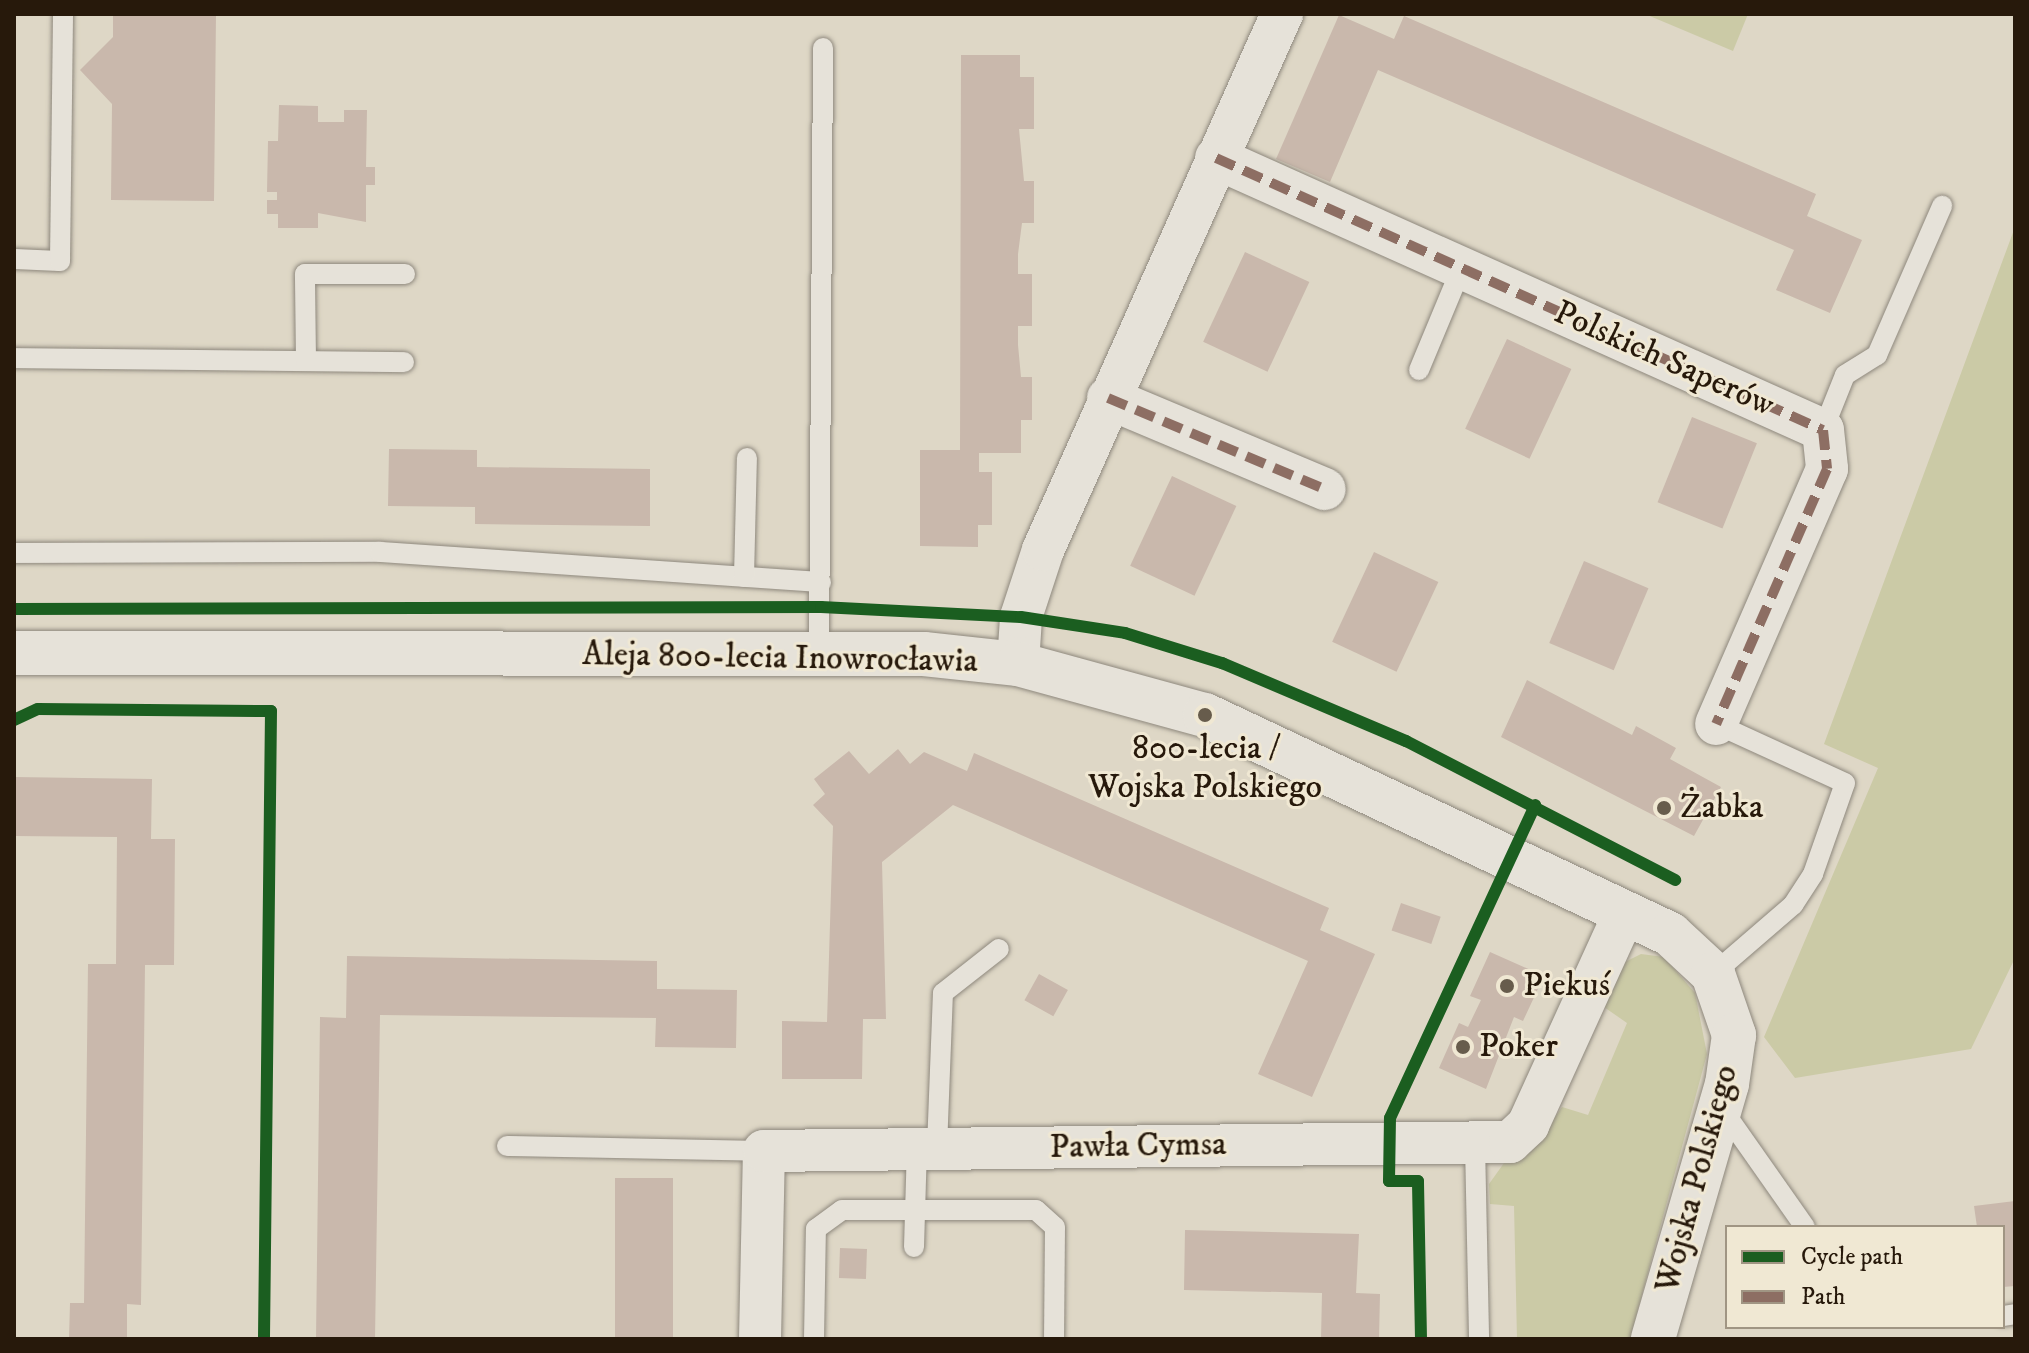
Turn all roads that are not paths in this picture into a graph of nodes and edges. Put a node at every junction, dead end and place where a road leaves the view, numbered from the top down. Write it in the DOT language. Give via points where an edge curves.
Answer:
graph roads {
  1 [pos="63,14"];
  2 [pos="1282,14"];
  3 [pos="823,48"];
  4 [pos="1216,158"];
  5 [pos="1942,206"];
  6 [pos="14,259"];
  7 [pos="1461,269"];
  8 [pos="405,274"];
  9 [pos="14,358"];
  10 [pos="306,361"];
  11 [pos="404,362"];
  12 [pos="1419,370"];
  13 [pos="1108,398"];
  14 [pos="1823,430"];
  15 [pos="747,458"];
  16 [pos="1325,489"];
  17 [pos="14,553"];
  18 [pos="744,577"];
  19 [pos="821,582"];
  20 [pos="14,653"];
  21 [pos="819,654"];
  22 [pos="1018,664"];
  23 [pos="1716,724"];
  24 [pos="1625,912"];
  25 [pos="999,949"];
  26 [pos="1713,974"];
  27 [pos="1720,1106"];
  28 [pos="1475,1144"];
  29 [pos="507,1146"];
  30 [pos="927,1148"];
  31 [pos="764,1151"];
  32 [pos="914,1210"];
  33 [pos="1804,1225"];
  34 [pos="914,1247"];
  35 [pos="760,1339"];
  36 [pos="814,1339"];
  37 [pos="1054,1339"];
  38 [pos="1479,1339"];
  39 [pos="1653,1339"];
  1 -- 6 [label="lane" via="60,261"];
  2 -- 4 [label="street"];
  3 -- 19 [label="lane"];
  4 -- 7 [label="street, Polskich Saperów"];
  4 -- 13 [label="street"];
  5 -- 14 [label="lane" via="1877,355 1845,375"];
  7 -- 12 [label="lane"];
  7 -- 14 [label="street, Polskich Saperów"];
  8 -- 10 [label="lane" via="305,274"];
  9 -- 10 [label="lane"];
  10 -- 11 [label="lane"];
  13 -- 16 [label="street"];
  13 -- 22 [label="street" via="1043,550 1021,617"];
  14 -- 23 [label="street" via="1827,469"];
  15 -- 18 [label="lane"];
  17 -- 18 [label="lane" via="380,552"];
  18 -- 19 [label="lane"];
  19 -- 21 [label="lane"];
  20 -- 21 [label="street, Aleja 800-lecia Inowrocławia"];
  21 -- 22 [label="street, Aleja 800-lecia Inowrocławia"];
  22 -- 24 [label="street, Aleja 800-lecia Inowrocławia" via="1205,715"];
  23 -- 26 [label="lane" via="1845,783 1813,874 1793,905"];
  24 -- 26 [label="street, Aleja 800-lecia Inowrocławia" via="1693,949"];
  24 -- 28 [label="street, Pawła Cymsa" via="1528,1125 1510,1142"];
  25 -- 30 [label="lane" via="943,993"];
  26 -- 27 [label="street, Wojska Polskiego" via="1734,1035"];
  27 -- 33 [label="lane"];
  27 -- 39 [label="street, Wojska Polskiego"];
  28 -- 30 [label="street, Pawła Cymsa"];
  28 -- 38 [label="lane"];
  29 -- 31 [label="lane, Pawła Cymsa"];
  30 -- 31 [label="street, Pawła Cymsa"];
  30 -- 32 [label="lane"];
  31 -- 35 [label="street"];
  32 -- 34 [label="lane"];
  32 -- 36 [label="lane" via="842,1210 816,1229"];
  32 -- 37 [label="lane" via="1036,1210 1055,1227"];
}
